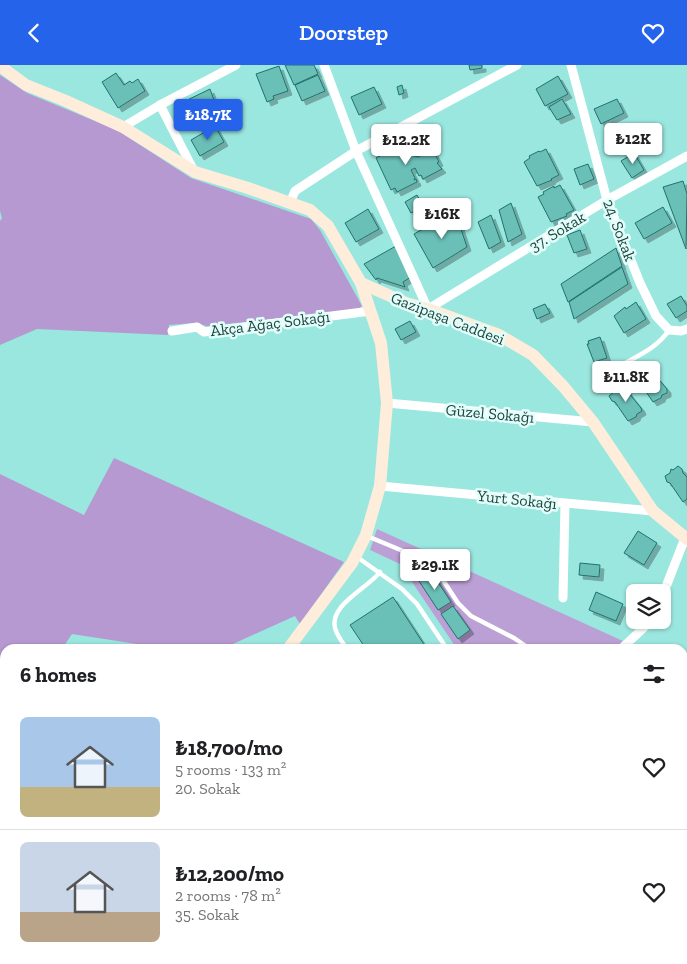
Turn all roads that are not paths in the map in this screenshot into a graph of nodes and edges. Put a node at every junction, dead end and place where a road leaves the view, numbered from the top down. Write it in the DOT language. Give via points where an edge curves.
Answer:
graph roads {
  1 [pos="236,65"];
  2 [pos="324,65"];
  3 [pos="517,65"];
  4 [pos="572,65"];
  5 [pos="0,66"];
  6 [pos="160,105"];
  7 [pos="123,127"];
  8 [pos="356,151"];
  9 [pos="687,155"];
  10 [pos="195,172"];
  11 [pos="607,201"];
  12 [pos="290,203"];
  13 [pos="361,283"];
  14 [pos="428,309"];
  15 [pos="371,311"];
  16 [pos="687,329"];
  17 [pos="669,330"];
  18 [pos="172,331"];
  19 [pos="614,369"];
  20 [pos="387,403"];
  21 [pos="593,422"];
  22 [pos="380,485"];
  23 [pos="565,504"];
  24 [pos="653,511"];
  25 [pos="366,535"];
  26 [pos="686,538"];
  27 [pos="356,556"];
  28 [pos="380,572"];
  29 [pos="667,584"];
  30 [pos="563,598"];
  31 [pos="642,629"];
  32 [pos="292,644"];
  33 [pos="344,644"];
  34 [pos="444,644"];
  35 [pos="523,644"];
  36 [pos="626,644"];
  1 -- 6 [label="street"];
  2 -- 8 [label="street"];
  3 -- 8 [label="street"];
  4 -- 11 [label="street, 24. Sokak"];
  5 -- 7 [label="main road" via="26,85"];
  6 -- 7 [label="street"];
  6 -- 10 [label="street"];
  7 -- 10 [label="main road"];
  8 -- 12 [label="street" via="295,191"];
  8 -- 14 [label="street"];
  9 -- 11 [label="street, 37. Sokak"];
  10 -- 12 [label="main road"];
  11 -- 14 [label="street, 37. Sokak"];
  11 -- 17 [label="street, 24. Sokak" via="656,316"];
  12 -- 13 [label="main road" via="310,210 328,226"];
  13 -- 14 [label="main road, Gazipaşa Caddesi"];
  13 -- 15 [label="main road"];
  14 -- 21 [label="main road, Gazipaşa Caddesi" via="499,335 533,355"];
  15 -- 18 [label="street, Akça Ağaç Sokağı" via="204,333 197,327"];
  15 -- 20 [label="main road" via="381,343"];
  16 -- 17 [label="street"];
  17 -- 19 [label="lane" via="651,348"];
  20 -- 21 [label="street, Güzel Sokağı"];
  20 -- 22 [label="main road"];
  21 -- 24 [label="main road, Gazipaşa Caddesi"];
  22 -- 23 [label="street, Yurt Sokağı"];
  22 -- 25 [label="main road"];
  23 -- 24 [label="street, Yurt Sokağı"];
  23 -- 30 [label="street"];
  24 -- 26 [label="main road, Gazipaşa Caddesi"];
  25 -- 27 [label="main road"];
  25 -- 35 [label="lane" via="404,551 432,568 471,616"];
  26 -- 29 [label="street"];
  27 -- 28 [label="lane"];
  27 -- 32 [label="main road"];
  28 -- 33 [label="lane" via="344,603 337,615 336,629"];
  28 -- 34 [label="lane" via="417,604"];
  31 -- 36 [label="street"];
}
